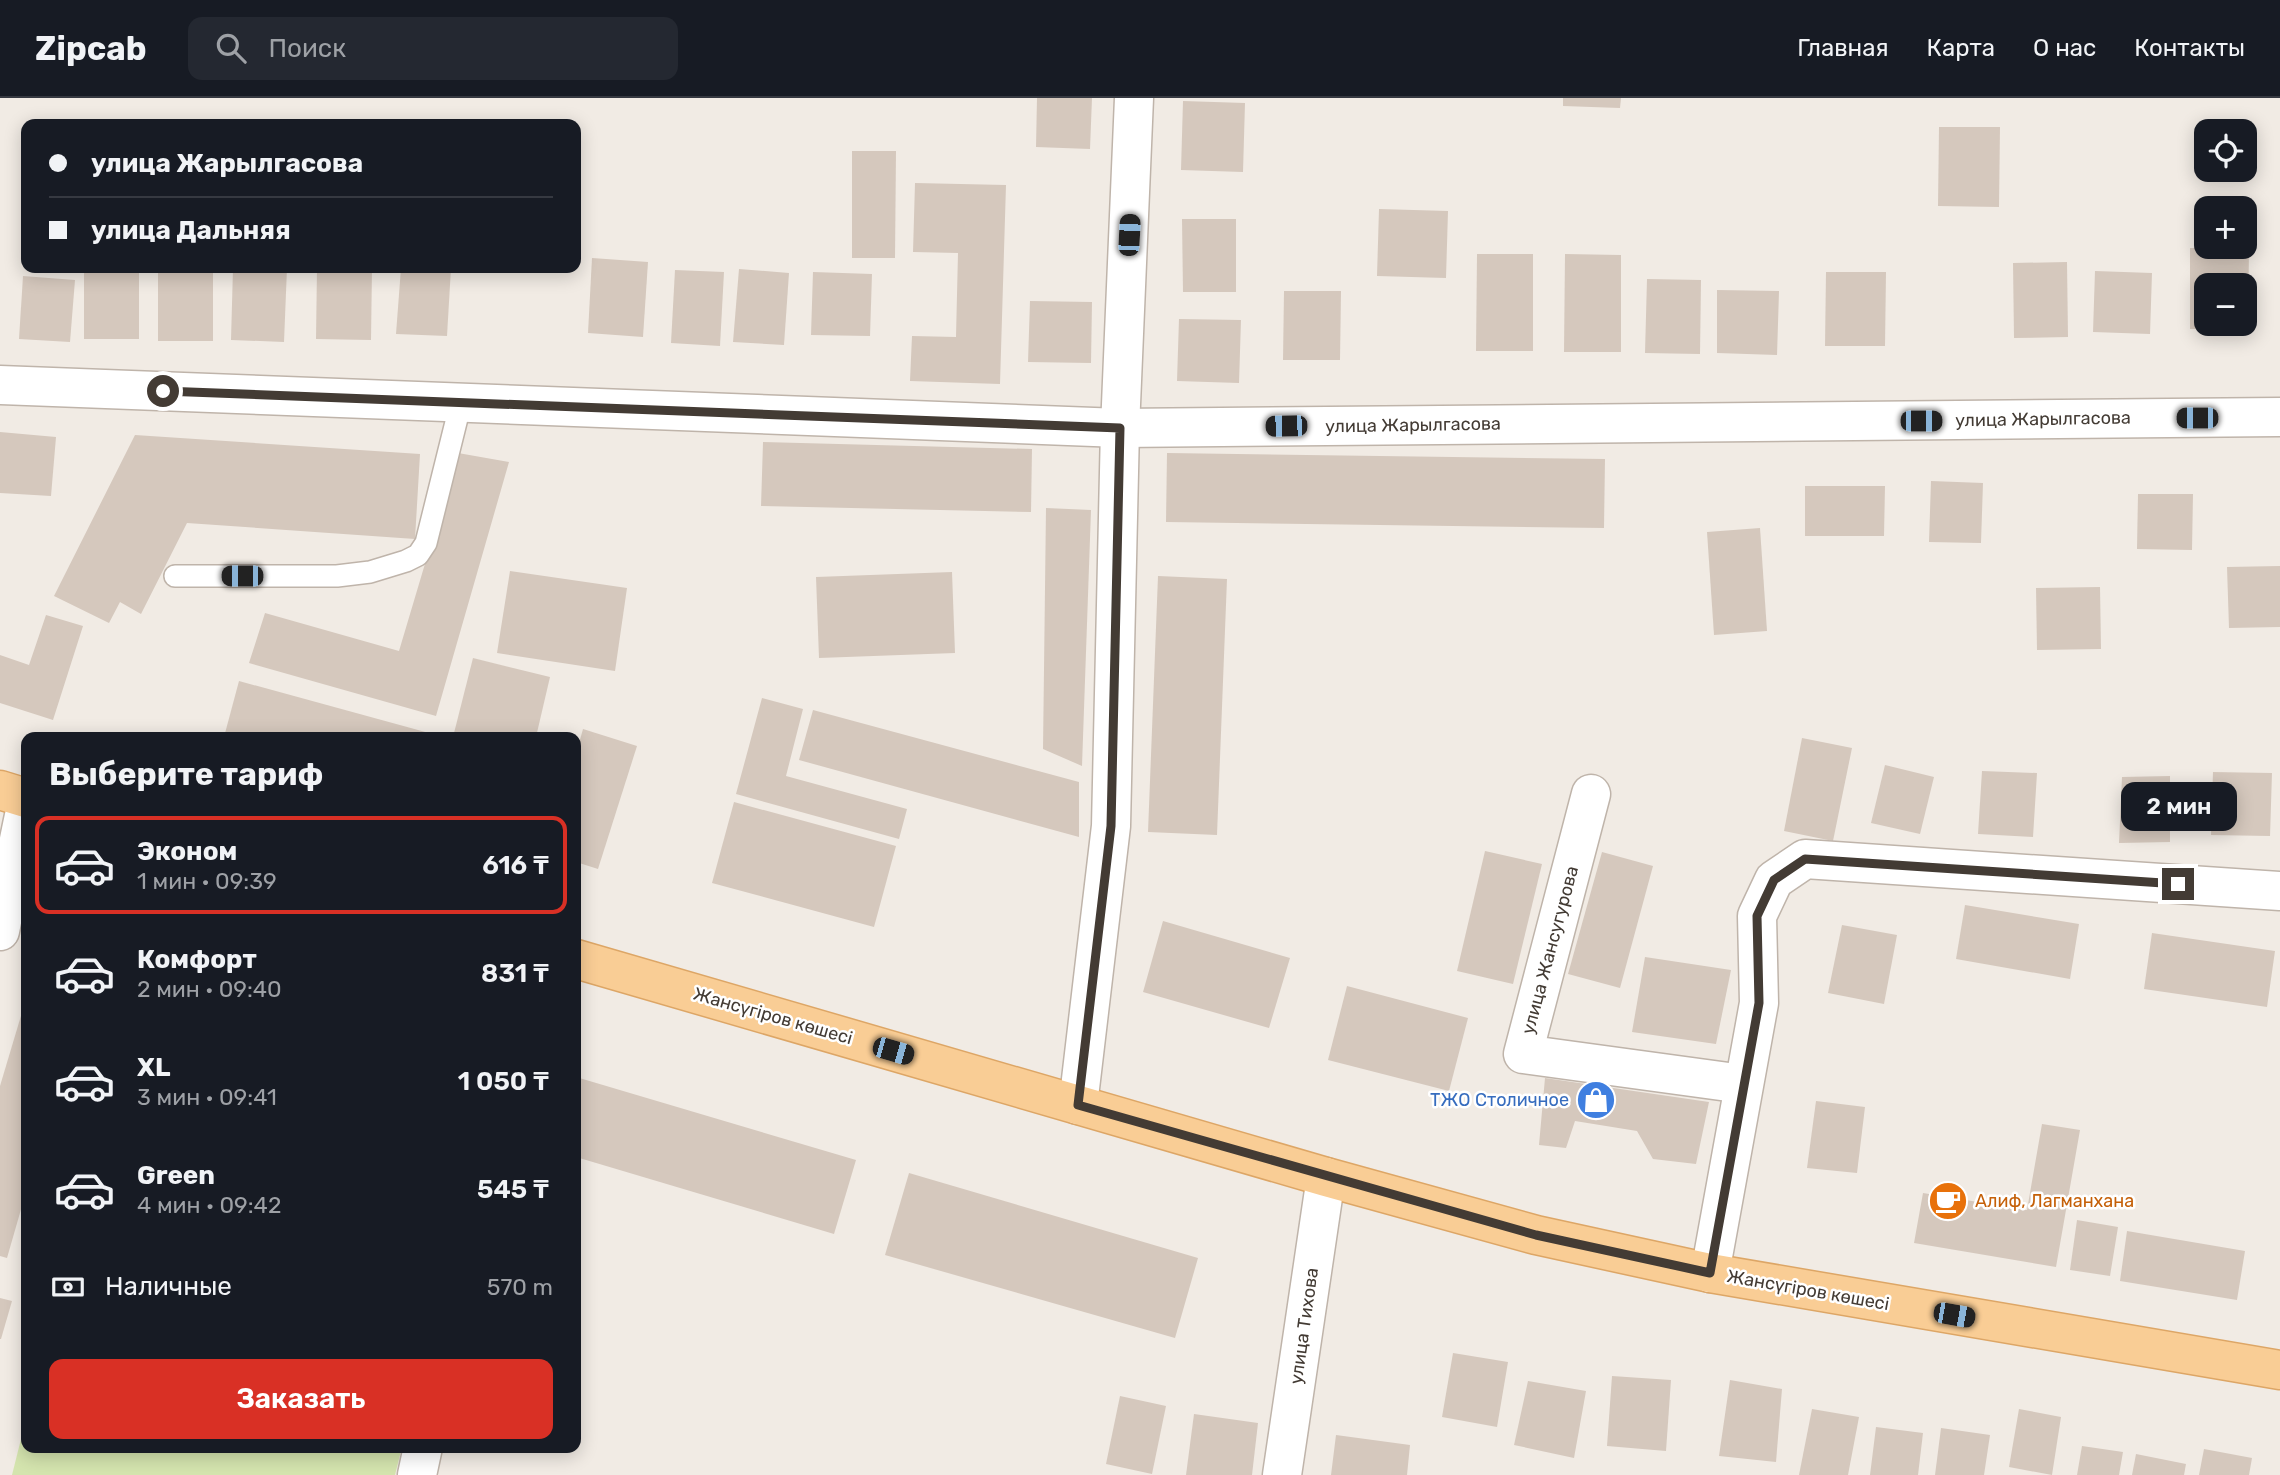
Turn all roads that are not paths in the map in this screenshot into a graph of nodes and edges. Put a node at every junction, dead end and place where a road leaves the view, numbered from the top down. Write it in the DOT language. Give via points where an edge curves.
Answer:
graph roads {
  1 [pos="1134,98"];
  2 [pos="0,386"];
  3 [pos="461,402"];
  4 [pos="2280,417"];
  5 [pos="1120,428"];
  6 [pos="175,576"];
  7 [pos="0,790"];
  8 [pos="1591,794"];
  9 [pos="21,796"];
  10 [pos="21,828"];
  11 [pos="2280,891"];
  12 [pos="2,914"];
  13 [pos="581,959"];
  14 [pos="1743,1084"];
  15 [pos="1078,1105"];
  16 [pos="1326,1177"];
  17 [pos="1710,1273"];
  18 [pos="2280,1370"];
  19 [pos="422,1453"];
  20 [pos="416,1475"];
  21 [pos="1282,1475"];
  1 -- 5 [label="street"];
  2 -- 3 [label="street, улица Жарылгасова"];
  3 -- 5 [label="street, улица Жарылгасова"];
  3 -- 6 [label="lane" via="426,543 418,555 370,572 337,576"];
  4 -- 5 [label="street, улица Жарылгасова"];
  5 -- 15 [label="street" via="1111,826"];
  7 -- 9 [label="main road"];
  8 -- 14 [label="street, улица Жансугурова" via="1523,1054"];
  10 -- 12 [label="street"];
  11 -- 14 [label="street" via="1805,859 1774,880 1757,916 1759,1003"];
  13 -- 15 [label="main road, Жансүгіров көшесі"];
  14 -- 17 [label="street"];
  15 -- 16 [label="main road, Жансүгіров көшесі"];
  16 -- 17 [label="main road, Жансүгіров көшесі" via="1536,1235"];
  16 -- 21 [label="street, улица Тихова"];
  17 -- 18 [label="main road, Жансүгіров көшесі"];
  19 -- 20 [label="street"];
}
